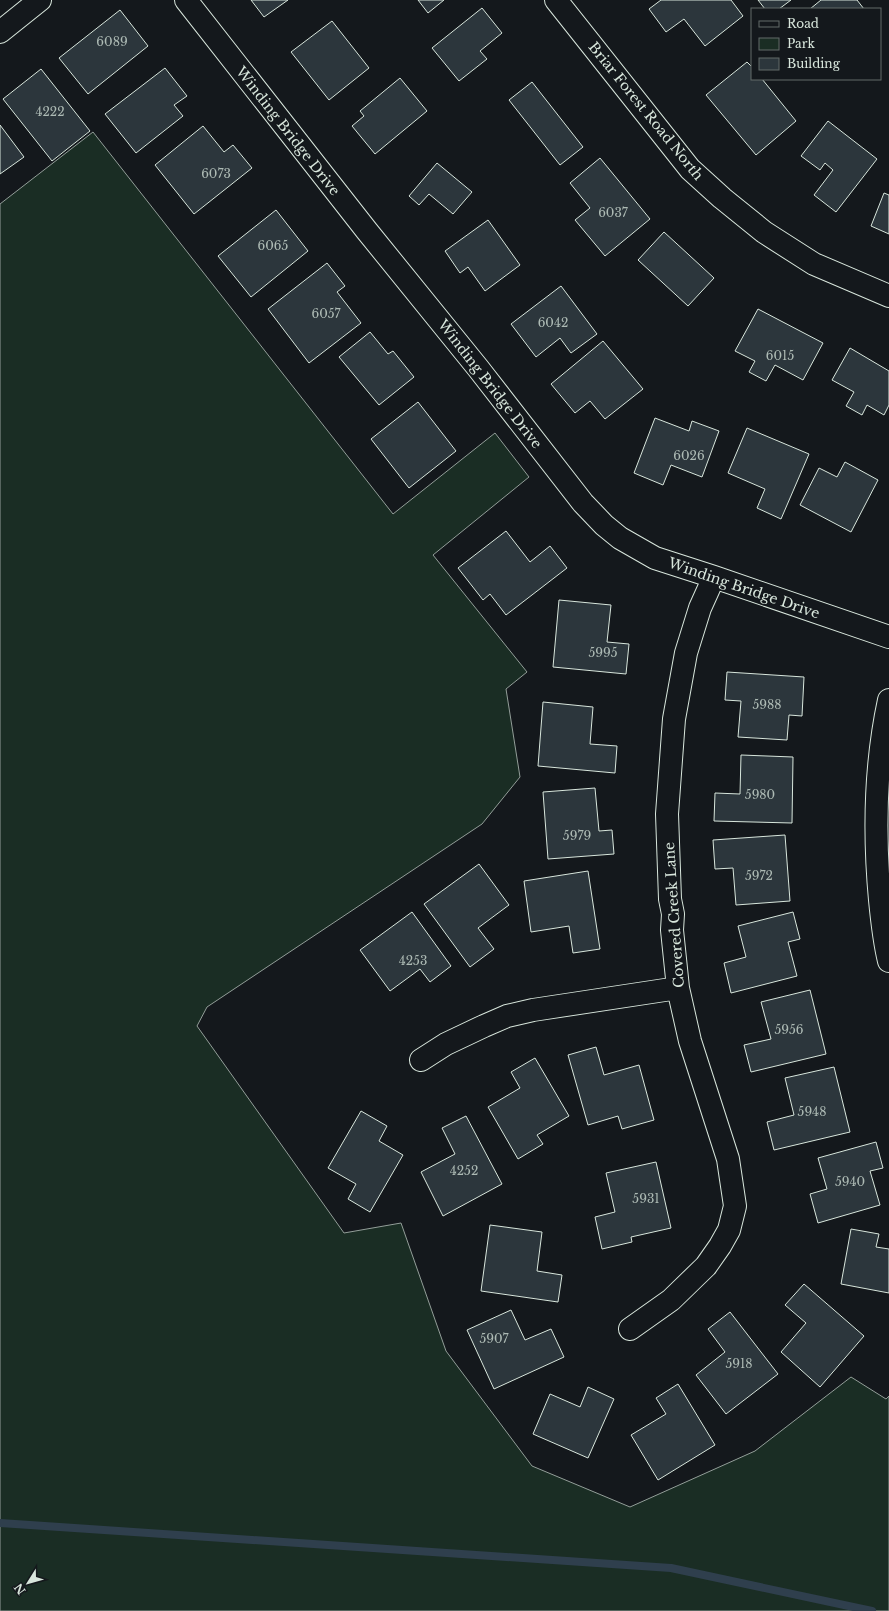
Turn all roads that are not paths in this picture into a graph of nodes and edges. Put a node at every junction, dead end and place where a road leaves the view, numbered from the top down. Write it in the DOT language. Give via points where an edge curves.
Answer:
graph roads {
  1 [pos="40,0"];
  2 [pos="186,0"];
  3 [pos="556,0"];
  4 [pos="0,32"];
  5 [pos="889,296"];
  6 [pos="714,577"];
  7 [pos="889,638"];
  8 [pos="889,700"];
  9 [pos="889,961"];
  10 [pos="678,988"];
  11 [pos="421,1060"];
  12 [pos="630,1329"];
  1 -- 4 [label="street"];
  2 -- 6 [label="street, Winding Bridge Drive" via="583,504 620,538 655,558"];
  3 -- 5 [label="street, Briar Forest Road North" via="690,169 722,198 764,232 814,264"];
  6 -- 7 [label="street, Winding Bridge Drive"];
  6 -- 10 [label="street, Covered Creek Lane" via="700,608 686,654 674,719 667,814 670,899"];
  8 -- 9 [label="street" via="882,733 877,814 877,873 884,942"];
  10 -- 11 [label="street" via="507,1016 446,1044"];
  10 -- 12 [label="street, Covered Creek Lane" via="690,1041 728,1159 735,1206 729,1230 706,1266 670,1300"];
}
